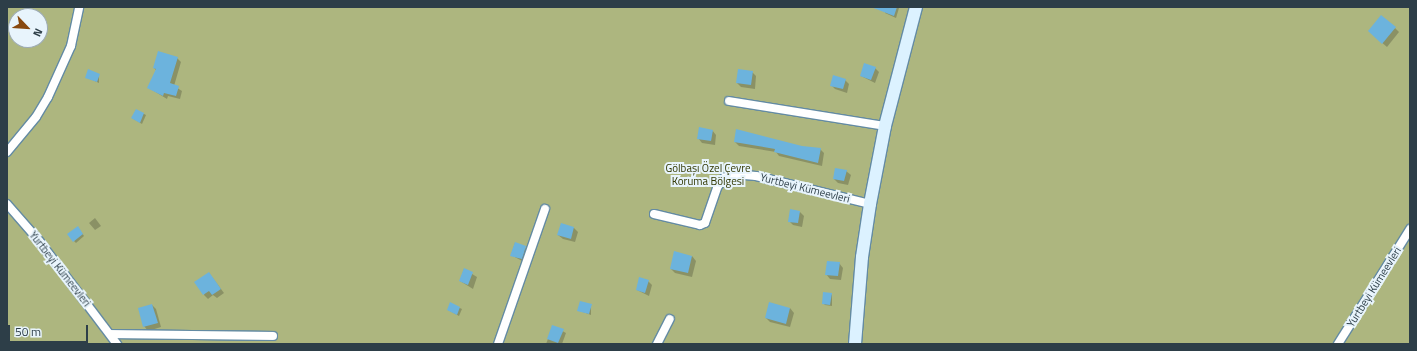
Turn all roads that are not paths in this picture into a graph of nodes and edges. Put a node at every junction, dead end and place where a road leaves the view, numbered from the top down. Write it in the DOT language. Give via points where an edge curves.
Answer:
graph roads {
  1 [pos="79,7"];
  2 [pos="916,7"];
  3 [pos="729,101"];
  4 [pos="884,126"];
  5 [pos="7,152"];
  6 [pos="7,204"];
  7 [pos="870,204"];
  8 [pos="545,209"];
  9 [pos="654,214"];
  10 [pos="1410,229"];
  11 [pos="670,319"];
  12 [pos="112,334"];
  13 [pos="274,336"];
  14 [pos="117,344"];
  15 [pos="498,344"];
  16 [pos="657,344"];
  17 [pos="855,344"];
  18 [pos="1338,344"];
  1 -- 5 [label="street" via="71,46 48,97 36,117"];
  2 -- 4 [label="street"];
  3 -- 4 [label="street"];
  4 -- 7 [label="street"];
  6 -- 12 [label="street, Yurtbeyi Kümeevleri"];
  7 -- 9 [label="street, Yurtbeyi Kümeevleri" via="756,176 733,174 724,178 718,186 705,223 700,225"];
  7 -- 17 [label="street" via="862,257"];
  8 -- 15 [label="street"];
  10 -- 18 [label="street, Yurtbeyi Kümeevleri"];
  11 -- 16 [label="street"];
  12 -- 13 [label="street"];
  12 -- 14 [label="street, Yurtbeyi Kümeevleri"];
}
